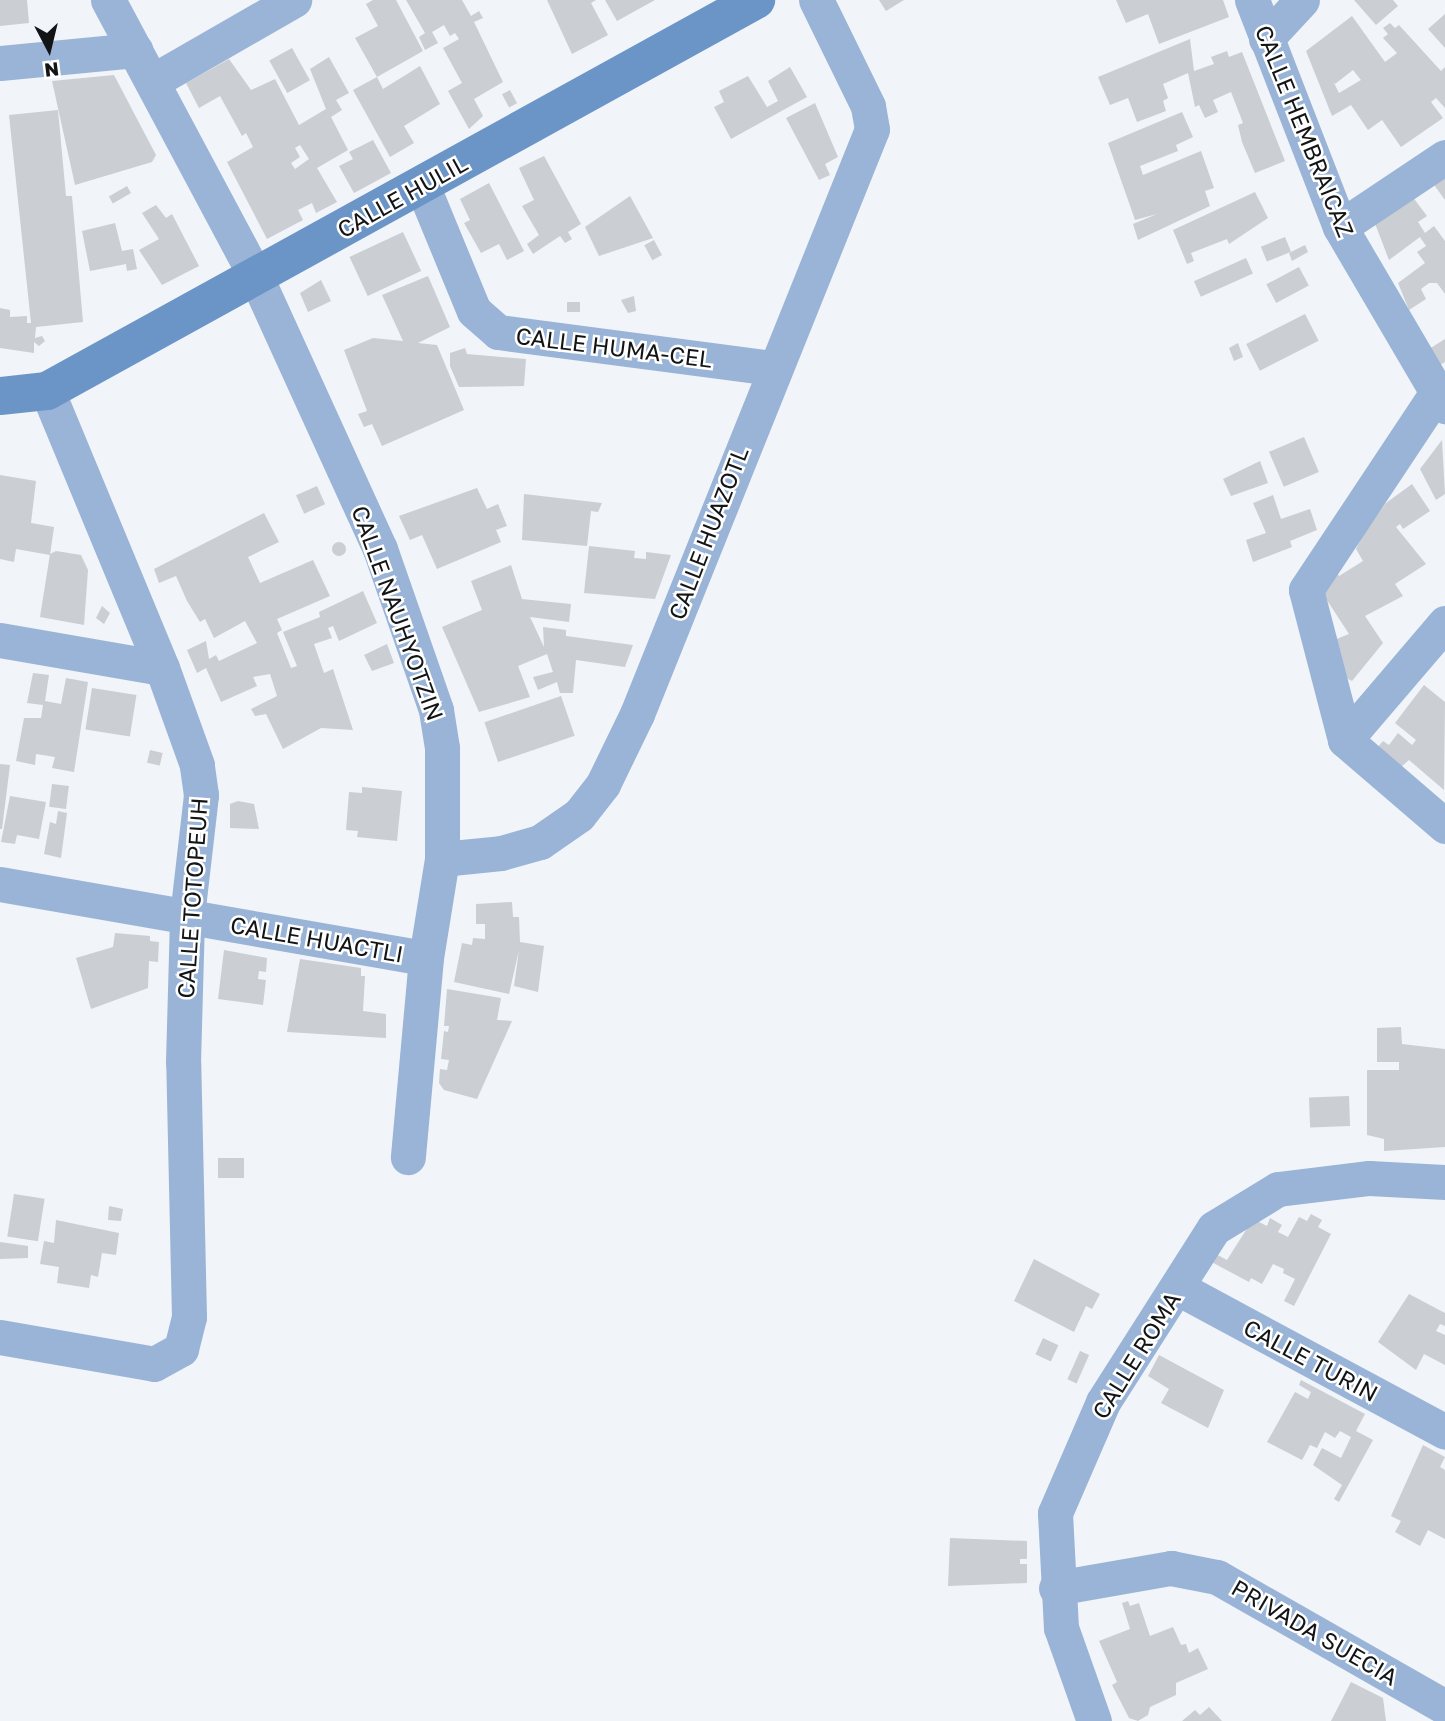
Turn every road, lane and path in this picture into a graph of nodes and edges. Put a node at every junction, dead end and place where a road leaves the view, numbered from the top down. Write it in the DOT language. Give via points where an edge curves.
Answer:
graph roads {
  1 [pos="108,0"];
  2 [pos="294,0"];
  3 [pos="756,0"];
  4 [pos="816,0"];
  5 [pos="1252,0"];
  6 [pos="1302,0"];
  7 [pos="1266,39"];
  8 [pos="135,50"];
  9 [pos="0,62"];
  10 [pos="153,81"];
  11 [pos="1445,157"];
  12 [pos="422,185"];
  13 [pos="1340,228"];
  14 [pos="256,277"];
  15 [pos="773,368"];
  16 [pos="47,391"];
  17 [pos="0,396"];
  18 [pos="1441,400"];
  19 [pos="1445,623"];
  20 [pos="0,640"];
  21 [pos="162,668"];
  22 [pos="1345,740"];
  23 [pos="1445,826"];
  24 [pos="442,859"];
  25 [pos="0,884"];
  26 [pos="187,916"];
  27 [pos="426,958"];
  28 [pos="408,1157"];
  29 [pos="1445,1182"];
  30 [pos="1178,1287"];
  31 [pos="0,1337"];
  32 [pos="1445,1432"];
  33 [pos="1056,1588"];
  34 [pos="1445,1707"];
  35 [pos="1094,1721"];
  1 -- 8 [label="street, CALLE NAUHYOTZIN"];
  2 -- 10 [label="street"];
  3 -- 12 [label="street, CALLE HULIL"];
  4 -- 15 [label="street, CALLE HUAZOTL" via="872,117 869,141"];
  5 -- 7 [label="street, CALLE HEMBRAICAZ"];
  6 -- 7 [label="street"];
  7 -- 13 [label="street, CALLE HEMBRAICAZ"];
  8 -- 9 [label="street"];
  8 -- 10 [label="street, CALLE NAUHYOTZIN"];
  10 -- 14 [label="street, CALLE NAUHYOTZIN"];
  11 -- 13 [label="street"];
  12 -- 14 [label="street, CALLE HULIL"];
  12 -- 15 [label="street, CALLE HUMA-CEL" via="474,311 498,332"];
  13 -- 18 [label="street, CALLE HEMBRAICAZ"];
  14 -- 16 [label="street, CALLE HULIL"];
  14 -- 24 [label="street, CALLE NAUHYOTZIN" via="380,549 436,709 442,748"];
  15 -- 24 [label="street, CALLE HUAZOTL" via="637,715 603,784 579,815 540,842 500,853"];
  16 -- 17 [label="street"];
  16 -- 21 [label="street, CALLE TOTOPEUH"];
  18 -- 22 [label="street" via="1306,590"];
  19 -- 22 [label="street"];
  20 -- 21 [label="street"];
  21 -- 26 [label="street, CALLE TOTOPEUH" via="189,737 201,795"];
  22 -- 23 [label="street"];
  24 -- 27 [label="street, CALLE NAUHYOTZIN"];
  25 -- 26 [label="street, CALLE HUACTLI"];
  26 -- 27 [label="street, CALLE HUACTLI"];
  26 -- 31 [label="street, CALLE TOTOPEUH" via="183,1062 189,1317 181,1349 154,1364"];
  27 -- 28 [label="street, CALLE NAUHYOTZIN"];
  29 -- 30 [label="street, CALLE ROMA" via="1369,1178 1278,1189 1214,1228"];
  30 -- 32 [label="street, CALLE TURIN"];
  30 -- 33 [label="street, CALLE ROMA" via="1103,1402 1055,1513"];
  33 -- 34 [label="street, PRIVADA SUECIA" via="1171,1568 1217,1577"];
  33 -- 35 [label="street, CALLE ROMA" via="1061,1628"];
}
